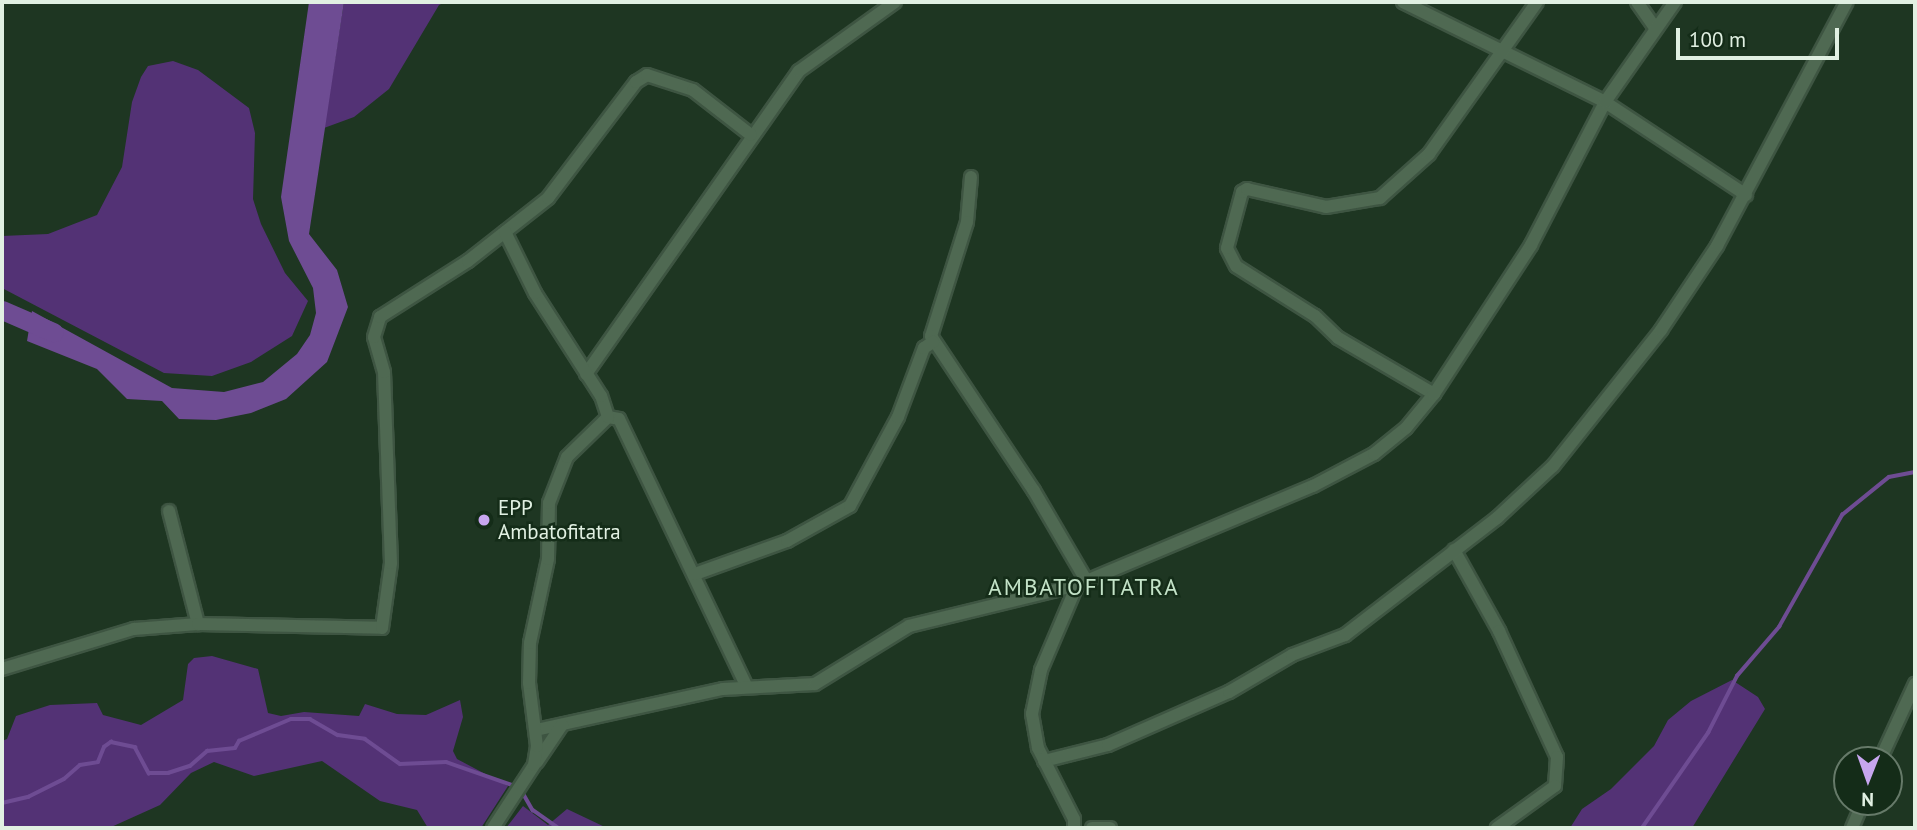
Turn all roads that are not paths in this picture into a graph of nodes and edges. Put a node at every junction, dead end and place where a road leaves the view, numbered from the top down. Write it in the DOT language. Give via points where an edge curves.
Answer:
graph roads {
  1 [pos="895,2"];
  2 [pos="1403,2"];
  3 [pos="1537,2"];
  4 [pos="1637,2"];
  5 [pos="1675,2"];
  6 [pos="1847,2"];
  7 [pos="1654,26"];
  8 [pos="1503,53"];
  9 [pos="1605,102"];
  10 [pos="751,135"];
  11 [pos="971,177"];
  12 [pos="1745,195"];
  13 [pos="505,232"];
  14 [pos="933,342"];
  15 [pos="586,374"];
  16 [pos="1434,394"];
  17 [pos="608,417"];
  18 [pos="169,511"];
  19 [pos="1454,550"];
  20 [pos="695,574"];
  21 [pos="1081,583"];
  22 [pos="198,624"];
  23 [pos="2,668"];
  24 [pos="1915,684"];
  25 [pos="746,685"];
  26 [pos="562,725"];
  27 [pos="536,730"];
  28 [pos="1886,746"];
  29 [pos="1044,761"];
  30 [pos="534,765"];
  31 [pos="493,828"];
  32 [pos="1074,828"];
  33 [pos="1092,828"];
  34 [pos="1110,828"];
  35 [pos="1497,828"];
  1 -- 10 [label="street" via="799,71"];
  2 -- 8 [label="street"];
  3 -- 8 [label="street"];
  4 -- 7 [label="street"];
  5 -- 7 [label="street"];
  6 -- 12 [label="street"];
  7 -- 9 [label="street"];
  8 -- 9 [label="street"];
  8 -- 16 [label="street" via="1429,153 1380,198 1326,207 1247,189 1227,248 1236,266 1315,316 1338,338"];
  9 -- 12 [label="street"];
  9 -- 16 [label="street" via="1531,245"];
  10 -- 13 [label="street" via="693,90 647,75 636,82 548,198"];
  10 -- 15 [label="street" via="730,173"];
  11 -- 14 [label="street" via="967,222 934,324"];
  12 -- 19 [label="street" via="1661,330 1604,406 1553,466"];
  13 -- 15 [label="street" via="535,293"];
  13 -- 22 [label="street" via="380,317 374,337 384,372 391,563 382,628"];
  14 -- 20 [label="street" via="924,348 898,417 850,506 788,541"];
  14 -- 21 [label="street" via="1034,491"];
  15 -- 17 [label="street"];
  16 -- 21 [label="street" via="1406,428 1374,454 1279,502"];
  17 -- 20 [label="street" via="618,419"];
  17 -- 27 [label="street" via="567,457 549,503 548,559 530,643 529,682"];
  18 -- 22 [label="street"];
  19 -- 29 [label="street" via="1345,635 1292,655 1229,692 1108,745"];
  19 -- 35 [label="street" via="1499,631 1557,757 1555,786"];
  20 -- 25 [label="street"];
  21 -- 25 [label="street" via="909,626 815,684"];
  21 -- 29 [label="street" via="1041,670 1032,713"];
  22 -- 23 [label="street" via="134,629"];
  24 -- 28 [label="street"];
  25 -- 26 [label="street" via="584,715"];
  26 -- 27 [label="street"];
  26 -- 30 [label="street"];
  27 -- 30 [label="street"];
  29 -- 32 [label="street" via="1074,819"];
  30 -- 31 [label="street"];
  33 -- 34 [label="street"];
}
